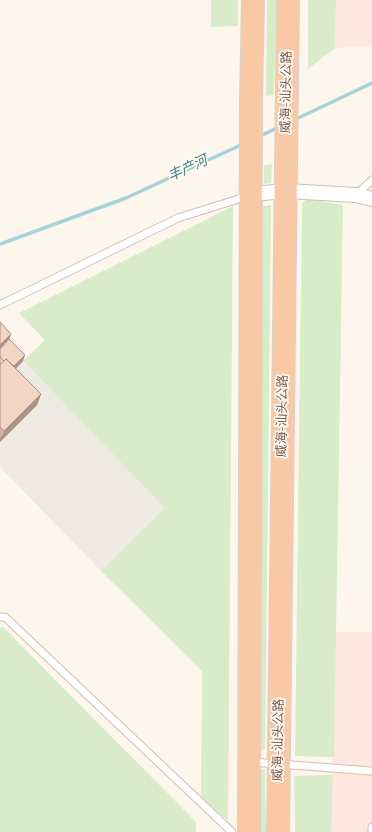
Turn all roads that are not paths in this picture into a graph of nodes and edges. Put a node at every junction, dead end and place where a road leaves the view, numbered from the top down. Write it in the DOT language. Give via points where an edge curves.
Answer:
graph roads {
  1 [pos="254,0"];
  2 [pos="288,0"];
  3 [pos="372,180"];
  4 [pos="252,188"];
  5 [pos="286,191"];
  6 [pos="356,195"];
  7 [pos="372,199"];
  8 [pos="0,305"];
  9 [pos="0,617"];
  10 [pos="250,762"];
  11 [pos="279,765"];
  12 [pos="372,771"];
  13 [pos="372,827"];
  14 [pos="232,832"];
  15 [pos="249,832"];
  16 [pos="278,832"];
  17 [pos="372,832"];
  1 -- 4 [label="highway"];
  2 -- 5 [label="highway, 威海-汕头公路"];
  3 -- 6 [label="lane"];
  4 -- 5 [label="street"];
  4 -- 8 [label="lane" via="178,218"];
  4 -- 10 [label="highway"];
  5 -- 6 [label="street"];
  5 -- 11 [label="highway, 威海-汕头公路"];
  6 -- 7 [label="street"];
  9 -- 14 [label="lane" via="5,617"];
  10 -- 11 [label="lane"];
  10 -- 15 [label="highway"];
  11 -- 12 [label="lane"];
  11 -- 16 [label="highway, 威海-汕头公路"];
  13 -- 17 [label="lane"];
}
